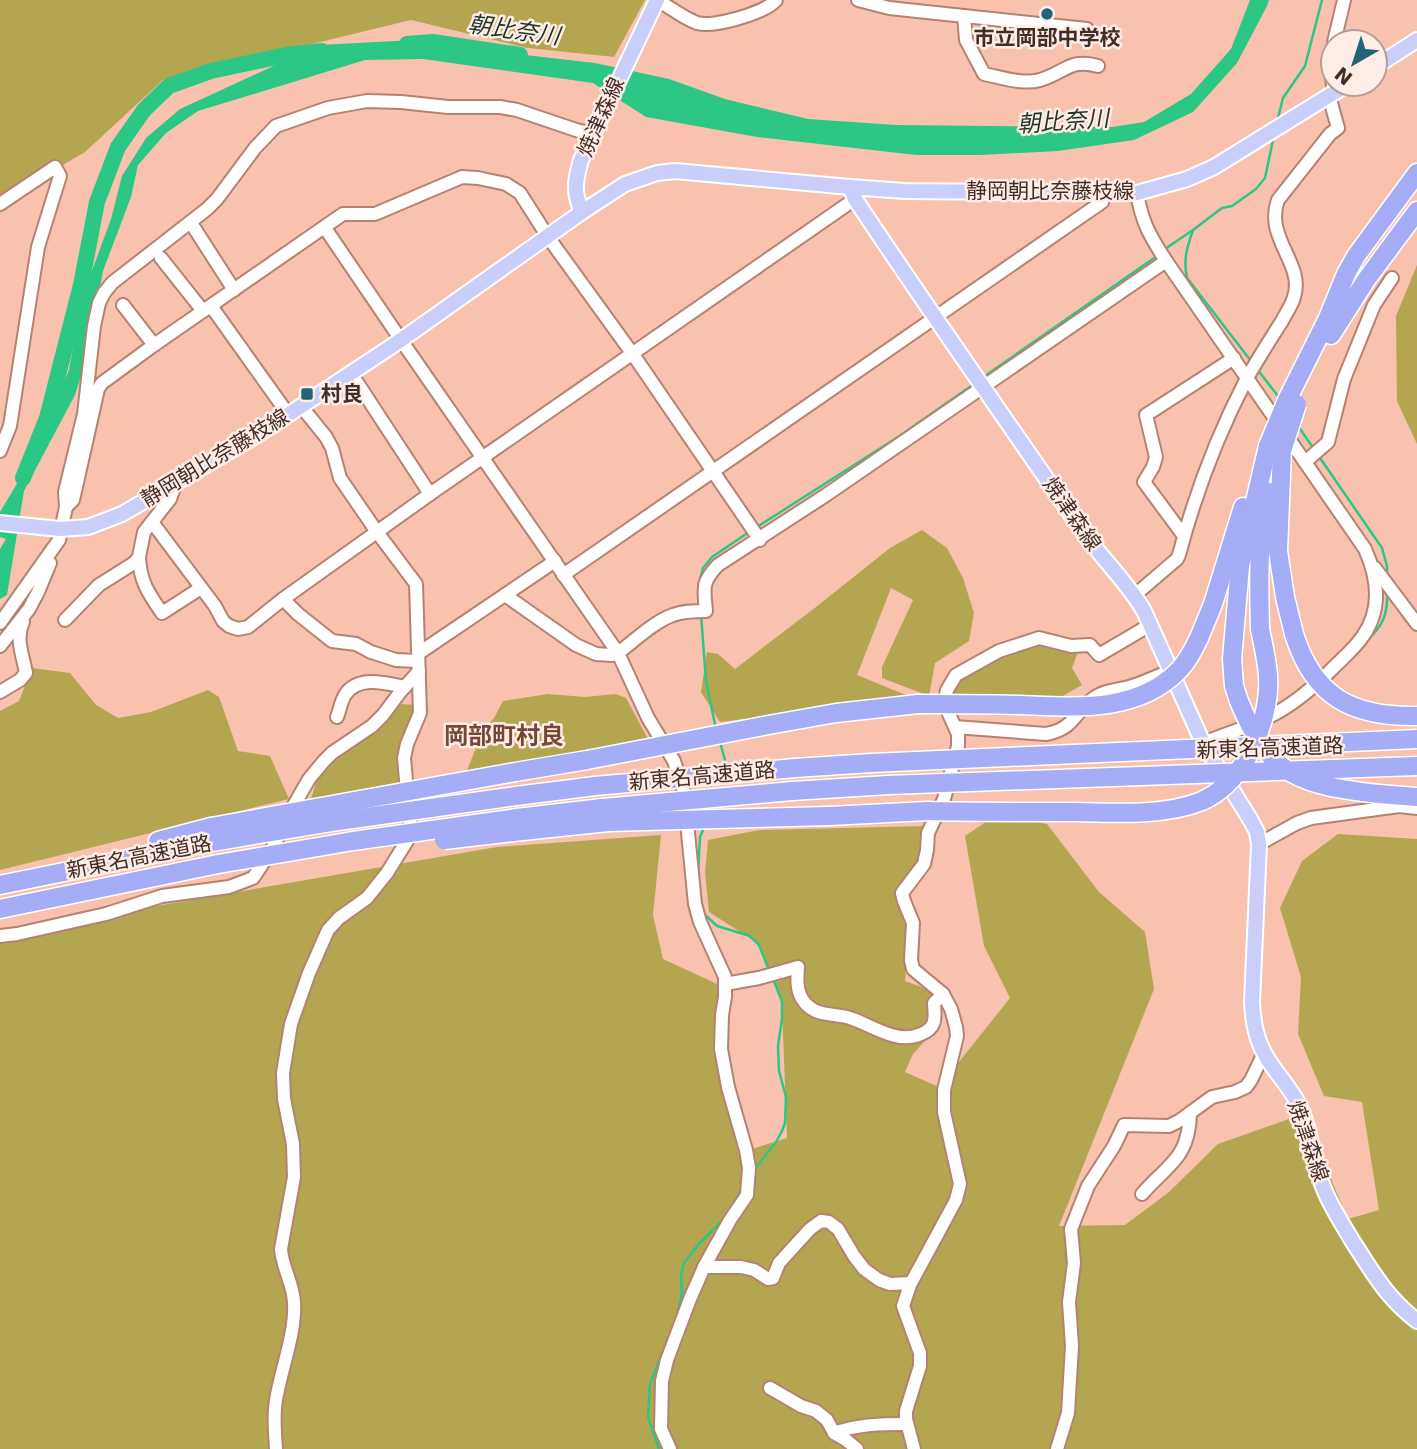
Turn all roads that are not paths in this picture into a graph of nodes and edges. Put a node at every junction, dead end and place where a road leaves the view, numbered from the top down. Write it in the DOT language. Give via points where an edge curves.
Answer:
graph roads {
  1 [pos="657,0"];
  2 [pos="776,0"];
  3 [pos="858,0"];
  4 [pos="1344,0"];
  5 [pos="889,4"];
  6 [pos="964,16"];
  7 [pos="1337,28"];
  8 [pos="1087,29"];
  9 [pos="1417,40"];
  10 [pos="1389,58"];
  11 [pos="1098,66"];
  12 [pos="1327,98"];
  13 [pos="1333,98"];
  14 [pos="595,128"];
  15 [pos="1417,173"];
  16 [pos="1105,192"];
  17 [pos="853,193"];
  18 [pos="1137,193"];
  19 [pos="0,204"];
  20 [pos="1417,211"];
  21 [pos="582,212"];
  22 [pos="191,223"];
  23 [pos="325,228"];
  24 [pos="548,237"];
  25 [pos="161,258"];
  26 [pos="1166,261"];
  27 [pos="1392,278"];
  28 [pos="234,290"];
  29 [pos="123,305"];
  30 [pos="207,309"];
  31 [pos="934,318"];
  32 [pos="401,340"];
  33 [pos="154,345"];
  34 [pos="632,353"];
  35 [pos="1234,358"];
  36 [pos="351,373"];
  37 [pos="1247,378"];
  38 [pos="984,386"];
  39 [pos="1292,402"];
  40 [pos="301,406"];
  41 [pos="288,415"];
  42 [pos="1275,449"];
  43 [pos="0,451"];
  44 [pos="483,458"];
  45 [pos="1305,462"];
  46 [pos="711,471"];
  47 [pos="176,483"];
  48 [pos="430,494"];
  49 [pos="66,507"];
  50 [pos="152,522"];
  51 [pos="0,523"];
  52 [pos="56,532"];
  53 [pos="377,532"];
  54 [pos="1184,536"];
  55 [pos="760,540"];
  56 [pos="139,557"];
  57 [pos="555,561"];
  58 [pos="1372,564"];
  59 [pos="563,575"];
  60 [pos="201,588"];
  61 [pos="505,595"];
  62 [pos="1135,595"];
  63 [pos="283,599"];
  64 [pos="29,609"];
  65 [pos="65,620"];
  66 [pos="0,623"];
  67 [pos="1417,624"];
  68 [pos="1150,625"];
  69 [pos="0,646"];
  70 [pos="618,653"];
  71 [pos="419,661"];
  72 [pos="1170,671"];
  73 [pos="405,687"];
  74 [pos="0,692"];
  75 [pos="1417,716"];
  76 [pos="337,717"];
  77 [pos="955,727"];
  78 [pos="1417,739"];
  79 [pos="1203,743"];
  80 [pos="1417,766"];
  81 [pos="1417,797"];
  82 [pos="1417,808"];
  83 [pos="605,815"];
  84 [pos="211,834"];
  85 [pos="1259,844"];
  86 [pos="6,883"];
  87 [pos="0,909"];
  88 [pos="0,936"];
  89 [pos="725,984"];
  90 [pos="943,994"];
  91 [pos="1264,1053"];
  92 [pos="1190,1113"];
  93 [pos="1142,1194"];
  94 [pos="705,1268"];
  95 [pos="911,1283"];
  96 [pos="1417,1321"];
  97 [pos="770,1388"];
  98 [pos="907,1423"];
  99 [pos="834,1433"];
  100 [pos="276,1449"];
  101 [pos="670,1449"];
  102 [pos="856,1449"];
  103 [pos="914,1449"];
  104 [pos="1057,1449"];
  1 -- 2 [label="street" via="704,24 744,17"];
  1 -- 14 [label="main road, 焼津森線"];
  3 -- 5 [label="street"];
  4 -- 7 [label="street"];
  5 -- 6 [label="street"];
  6 -- 8 [label="street"];
  6 -- 11 [label="street" via="966,40 984,74 1039,80 1070,65"];
  9 -- 10 [label="main road"];
  12 -- 18 [label="main road, 静岡朝比奈藤枝線" via="1201,173"];
  13 -- 37 [label="street" via="1338,128 1278,200 1279,239 1293,269 1295,295"];
  14 -- 21 [label="main road, 焼津森線" via="577,176 575,198"];
  14 -- 22 [label="street" via="579,131 500,107 366,101 328,108 276,126 217,199"];
  15 -- 39 [label="highway" via="1346,274"];
  16 -- 17 [label="main road, 静岡朝比奈藤枝線"];
  16 -- 18 [label="main road, 静岡朝比奈藤枝線"];
  16 -- 31 [label="street" via="1102,202"];
  17 -- 21 [label="main road" via="675,171 625,184"];
  17 -- 31 [label="main road, 焼津森線"];
  17 -- 34 [label="street"];
  18 -- 26 [label="street" via="1147,232"];
  19 -- 43 [label="street" via="55,167 60,176 38,247 10,426"];
  20 -- 39 [label="highway" via="1341,318"];
  21 -- 24 [label="main road, 静岡朝比奈藤枝線"];
  22 -- 28 [label="street"];
  22 -- 49 [label="street" via="112,283 99,303"];
  23 -- 24 [label="street" via="343,214 375,214 462,177 512,186"];
  23 -- 28 [label="street"];
  23 -- 32 [label="street"];
  24 -- 32 [label="main road, 静岡朝比奈藤枝線"];
  24 -- 34 [label="street"];
  25 -- 30 [label="street"];
  26 -- 35 [label="street"];
  26 -- 38 [label="street"];
  27 -- 45 [label="street" via="1374,304 1344,379 1328,442"];
  28 -- 30 [label="street"];
  29 -- 33 [label="street"];
  30 -- 33 [label="street"];
  30 -- 41 [label="street"];
  31 -- 38 [label="main road, 焼津森線"];
  31 -- 46 [label="street"];
  32 -- 36 [label="main road, 静岡朝比奈藤枝線"];
  32 -- 44 [label="street"];
  33 -- 49 [label="street" via="97,389 73,500"];
  34 -- 44 [label="street"];
  34 -- 46 [label="street"];
  35 -- 37 [label="street"];
  35 -- 54 [label="street" via="1146,415 1156,457 1144,482"];
  36 -- 40 [label="main road, 静岡朝比奈藤枝線"];
  36 -- 48 [label="street"];
  37 -- 45 [label="street"];
  37 -- 54 [label="street" via="1213,452"];
  38 -- 55 [label="street"];
  38 -- 62 [label="main road, 焼津森線" via="1084,534"];
  39 -- 42 [label="highway, bridge"];
  40 -- 41 [label="main road, 静岡朝比奈藤枝線"];
  40 -- 53 [label="street" via="326,437 341,478"];
  41 -- 47 [label="main road, 静岡朝比奈藤枝線"];
  42 -- 75 [label="highway, bridge" via="1278,551 1285,597 1303,659 1334,697 1378,714"];
  42 -- 81 [label="highway, bridge" via="1240,566 1232,660 1238,701 1272,759 1308,782"];
  42 -- 83 [label="highway, bridge" via="1260,572 1266,706 1261,729 1235,775 1203,800 1172,809 1109,813"];
  42 -- 84 [label="highway, bridge" via="1246,497 1213,604 1189,658 1155,688 1133,698 1075,707 918,704 836,713"];
  44 -- 48 [label="street"];
  44 -- 57 [label="street"];
  45 -- 58 [label="street"];
  46 -- 55 [label="street"];
  46 -- 59 [label="street"];
  47 -- 50 [label="street"];
  47 -- 52 [label="main road, 静岡朝比奈藤枝線" via="122,514 88,527"];
  48 -- 53 [label="street"];
  49 -- 52 [label="street"];
  50 -- 56 [label="street" via="144,532"];
  50 -- 60 [label="street"];
  51 -- 52 [label="main road, 静岡朝比奈藤枝線"];
  52 -- 64 [label="street"];
  52 -- 66 [label="street"];
  53 -- 63 [label="street"];
  53 -- 71 [label="street" via="416,584"];
  54 -- 62 [label="street" via="1177,559"];
  55 -- 70 [label="street" via="711,572 704,590 706,611 665,618"];
  56 -- 60 [label="street" via="144,586 162,613"];
  56 -- 65 [label="street" via="99,585"];
  57 -- 59 [label="street"];
  57 -- 61 [label="street"];
  58 -- 67 [label="street"];
  58 -- 79 [label="street" via="1374,611 1363,636 1345,656 1293,703"];
  59 -- 70 [label="street"];
  60 -- 63 [label="street" via="223,621 239,629"];
  61 -- 70 [label="street" via="576,645 596,654"];
  61 -- 71 [label="street"];
  62 -- 68 [label="main road, 焼津森線"];
  63 -- 71 [label="street" via="332,641 356,644 396,660"];
  64 -- 69 [label="street"];
  64 -- 74 [label="street" via="19,629 26,673"];
  68 -- 72 [label="main road, 焼津森線"];
  68 -- 77 [label="street" via="1099,655 1090,645 1071,646 1039,638 999,651 956,675 947,690"];
  70 -- 89 [label="street" via="674,761 684,792 695,904"];
  71 -- 73 [label="street"];
  71 -- 100 [label="street" via="420,713 404,758 410,836 367,898 328,930 291,1024 283,1073 294,1177 281,1248 295,1303 276,1400"];
  72 -- 77 [label="street" via="1100,694 1058,732"];
  72 -- 79 [label="main road, 焼津森線"];
  73 -- 76 [label="street" via="363,682 345,695"];
  73 -- 88 [label="street" via="372,726 332,753 317,770 253,878"];
  77 -- 90 [label="street" via="958,746 944,799 928,833 924,864 902,893 913,923 913,969"];
  78 -- 84 [label="highway, 新東名高速道路, bridge" via="794,768 595,786"];
  79 -- 85 [label="main road, 焼津森線" via="1250,819"];
  80 -- 83 [label="highway, 新東名高速道路, bridge" via="888,785 792,791"];
  82 -- 85 [label="street" via="1399,806 1311,818"];
  83 -- 87 [label="highway, 新東名高速道路, bridge" via="353,841"];
  84 -- 86 [label="highway, 新東名高速道路"];
  85 -- 91 [label="main road, 焼津森線" via="1252,1002 1253,1025"];
  89 -- 90 [label="street" via="798,967 799,994 814,1012 848,1017 907,1038 928,1031 934,1003"];
  89 -- 94 [label="street" via="721,1049 749,1168 747,1195"];
  90 -- 95 [label="street" via="957,1036 944,1090 944,1112 960,1184 956,1200"];
  91 -- 92 [label="street" via="1246,1087 1212,1097"];
  91 -- 96 [label="main road, 焼津森線" via="1300,1106 1318,1174 1339,1219 1381,1286"];
  92 -- 93 [label="street" via="1187,1141 1179,1155"];
  92 -- 104 [label="street" via="1169,1126 1124,1125 1084,1195 1071,1229 1070,1391"];
  94 -- 95 [label="street" via="741,1267 773,1278 779,1263 821,1221 838,1229 859,1263 879,1280"];
  94 -- 101 [label="street" via="662,1381 661,1429"];
  95 -- 98 [label="street" via="903,1306 920,1353 920,1366 906,1411"];
  97 -- 99 [label="street" via="816,1411"];
  98 -- 99 [label="street" via="864,1425"];
  98 -- 103 [label="street"];
  99 -- 102 [label="street"];
}
